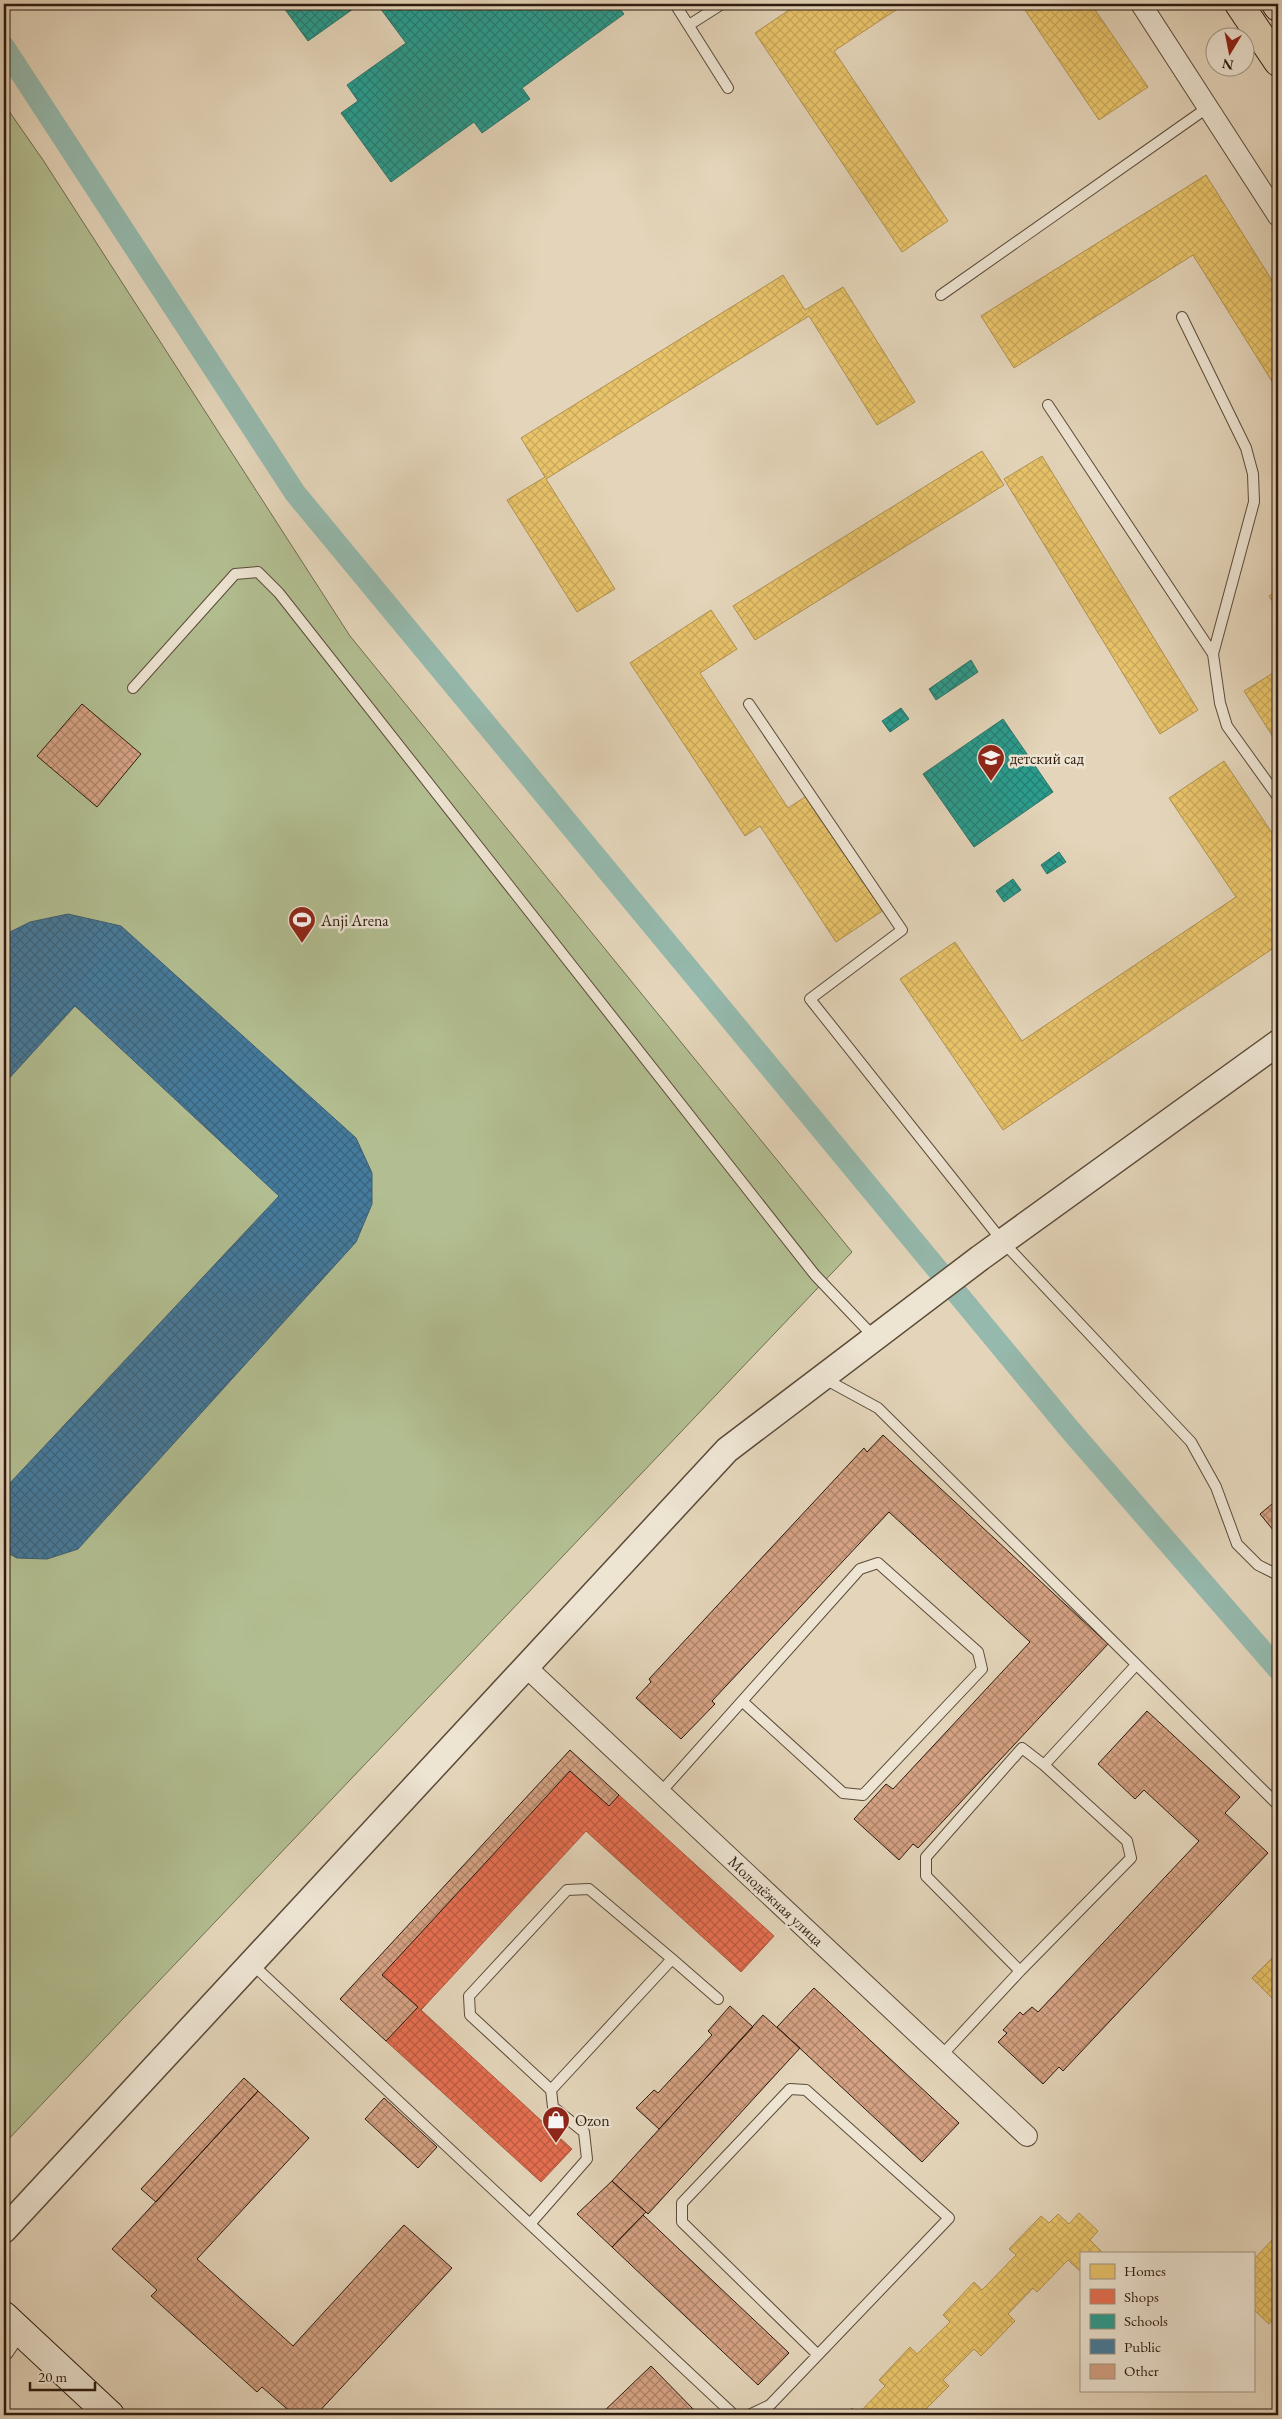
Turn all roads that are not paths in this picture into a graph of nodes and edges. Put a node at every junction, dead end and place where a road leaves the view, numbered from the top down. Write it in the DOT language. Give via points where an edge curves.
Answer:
graph roads {
  1 [pos="675,4"];
  2 [pos="722,4"];
  3 [pos="1141,4"];
  4 [pos="1239,4"];
  5 [pos="688,25"];
  6 [pos="1278,62"];
  7 [pos="728,88"];
  8 [pos="1207,108"];
  9 [pos="1278,216"];
  10 [pos="942,294"];
  11 [pos="1182,318"];
  12 [pos="1048,405"];
  13 [pos="1213,654"];
  14 [pos="134,688"];
  15 [pos="749,704"];
  16 [pos="1278,797"];
  17 [pos="1278,1043"];
  18 [pos="1003,1242"];
  19 [pos="875,1338"];
  20 [pos="822,1378"];
  21 [pos="1278,1575"];
  22 [pos="1136,1664"];
  23 [pos="525,1666"];
  24 [pos="742,1701"];
  25 [pos="1044,1765"];
  26 [pos="660,1793"];
  27 [pos="1278,1805"];
  28 [pos="672,1959"];
  29 [pos="251,1963"];
  30 [pos="1020,1971"];
  31 [pos="718,1999"];
  32 [pos="942,2055"];
  33 [pos="551,2090"];
  34 [pos="1027,2136"];
  35 [pos="530,2224"];
  36 [pos="4,2230"];
  37 [pos="8,2332"];
  38 [pos="818,2354"];
  39 [pos="110,2415"];
  40 [pos="734,2415"];
  41 [pos="749,2415"];
  1 -- 5 [label="lane"];
  2 -- 5 [label="lane"];
  3 -- 8 [label="street"];
  4 -- 6 [label="main road"];
  5 -- 7 [label="lane"];
  8 -- 9 [label="street"];
  8 -- 10 [label="lane"];
  11 -- 13 [label="lane" via="1246,448 1253,474 1254,502"];
  12 -- 13 [label="lane"];
  13 -- 16 [label="lane" via="1227,726"];
  14 -- 19 [label="lane" via="235,574 258,572 279,593 815,1275"];
  15 -- 18 [label="lane" via="902,930 810,999"];
  17 -- 18 [label="street"];
  18 -- 19 [label="street"];
  18 -- 21 [label="lane" via="1190,1442 1216,1487 1238,1544 1258,1565"];
  19 -- 20 [label="street"];
  20 -- 22 [label="lane" via="878,1408"];
  20 -- 23 [label="street" via="727,1450"];
  22 -- 25 [label="lane"];
  22 -- 27 [label="lane"];
  23 -- 26 [label="street, Молодёжная улица"];
  23 -- 29 [label="street"];
  24 -- 24 [label="lane" via="860,1569 878,1563 978,1652 982,1669 863,1795 843,1793"];
  24 -- 26 [label="lane"];
  25 -- 30 [label="lane" via="1127,1841 1131,1858"];
  25 -- 30 [label="lane" via="1022,1748 926,1857 926,1876"];
  26 -- 32 [label="street, Молодёжная улица"];
  28 -- 31 [label="lane"];
  28 -- 33 [label="lane"];
  28 -- 33 [label="lane" via="589,1889 567,1890 469,1996 470,2015"];
  29 -- 35 [label="lane"];
  29 -- 36 [label="street"];
  30 -- 32 [label="lane"];
  32 -- 34 [label="street, Молодёжная улица"];
  33 -- 35 [label="lane" via="553,2107 584,2132 587,2159"];
  35 -- 40 [label="lane"];
  37 -- 39 [label="main road"];
  38 -- 38 [label="lane" via="949,2218 806,2090 790,2090 682,2203 682,2222"];
  38 -- 41 [label="lane" via="770,2405"];
}
